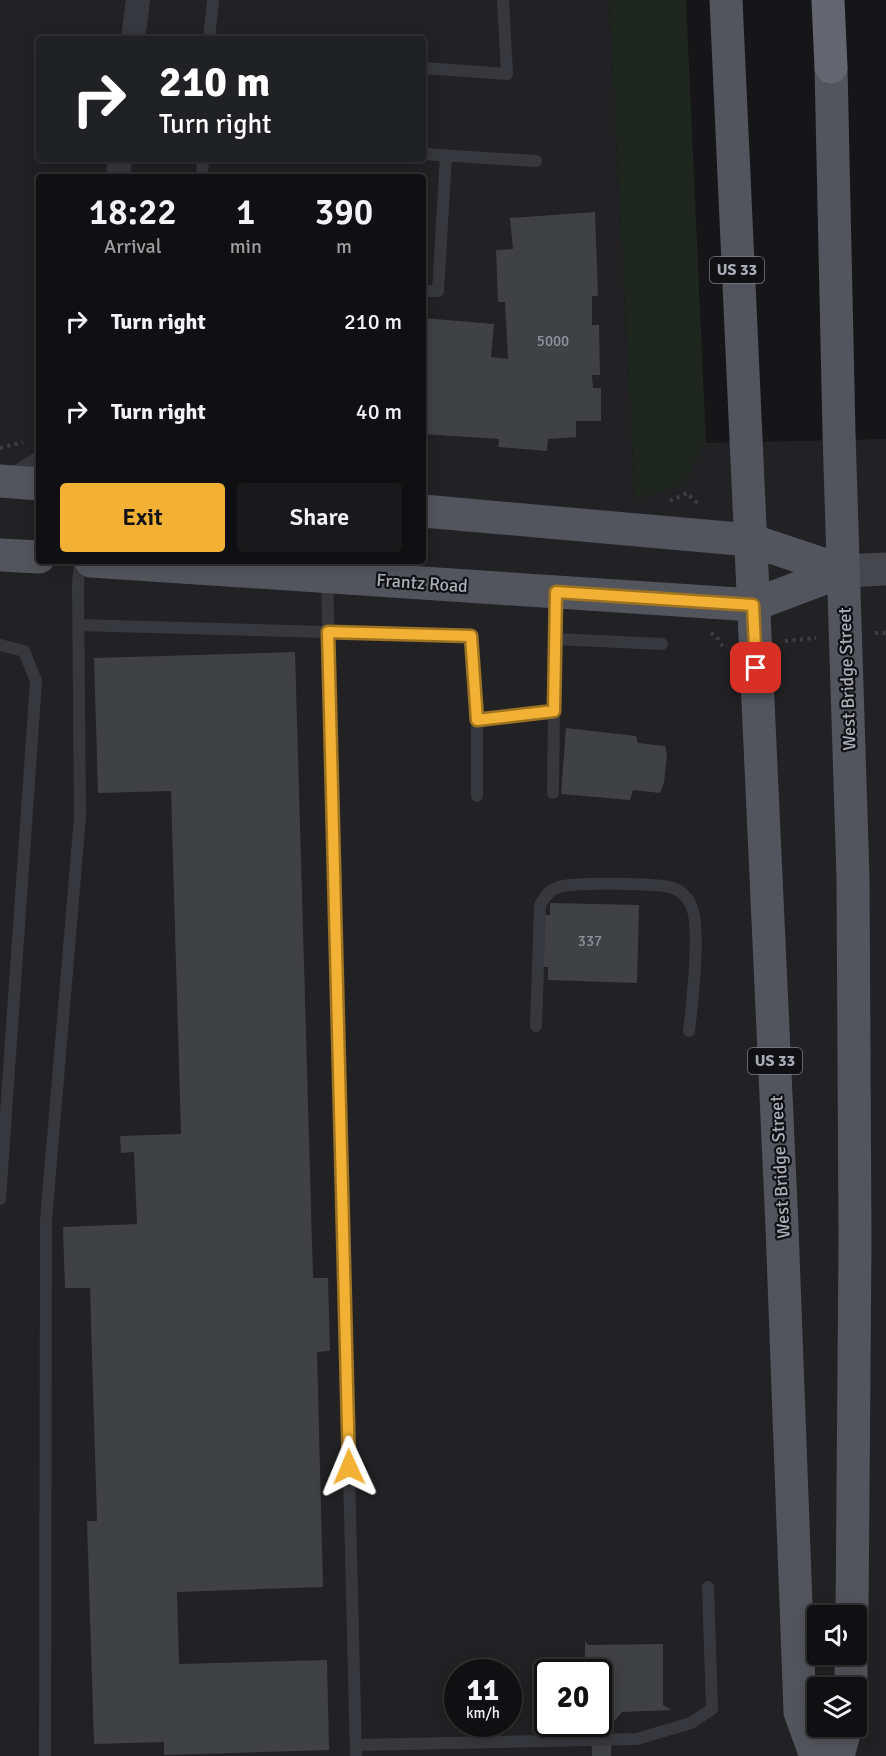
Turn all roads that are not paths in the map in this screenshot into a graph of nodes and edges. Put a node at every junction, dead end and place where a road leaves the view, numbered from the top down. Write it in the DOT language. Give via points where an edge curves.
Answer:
graph roads {
  1 [pos="138,0"];
  2 [pos="213,0"];
  3 [pos="503,0"];
  4 [pos="726,0"];
  5 [pos="828,0"];
  6 [pos="833,0"];
  7 [pos="133,36"];
  8 [pos="209,36"];
  9 [pos="831,67"];
  10 [pos="426,68"];
  11 [pos="426,154"];
  12 [pos="446,155"];
  13 [pos="536,161"];
  14 [pos="426,291"];
  15 [pos="36,466"];
  16 [pos="16,482"];
  17 [pos="426,511"];
  18 [pos="750,540"];
  19 [pos="0,555"];
  20 [pos="36,557"];
  21 [pos="80,564"];
  22 [pos="135,564"];
  23 [pos="886,569"];
  24 [pos="843,571"];
  25 [pos="327,577"];
  26 [pos="556,592"];
  27 [pos="753,605"];
  28 [pos="78,625"];
  29 [pos="328,632"];
  30 [pos="556,639"];
  31 [pos="662,644"];
  32 [pos="0,645"];
  33 [pos="554,711"];
  34 [pos="477,720"];
  35 [pos="553,793"];
  36 [pos="477,796"];
  37 [pos="537,1026"];
  38 [pos="689,1031"];
  39 [pos="0,1199"];
  40 [pos="708,1587"];
  41 [pos="852,1605"];
  42 [pos="843,1737"];
  43 [pos="356,1750"];
  44 [pos="45,1756"];
  45 [pos="816,1756"];
  46 [pos="838,1756"];
  1 -- 7 [label="street"];
  2 -- 8 [label="lane"];
  3 -- 10 [label="lane" via="507,74"];
  4 -- 18 [label="main road, US 33"];
  5 -- 9 [label="highway"];
  6 -- 9 [label="highway"];
  9 -- 24 [label="main road, West Bridge Street"];
  11 -- 12 [label="lane"];
  12 -- 13 [label="lane"];
  12 -- 14 [label="lane" via="438,291"];
  15 -- 16 [label="street"];
  17 -- 18 [label="main road"];
  18 -- 24 [label="main road"];
  18 -- 27 [label="main road, West Bridge Street / US 33"];
  19 -- 20 [label="main road"];
  21 -- 28 [label="lane"];
  22 -- 25 [label="main road, Frantz Road"];
  23 -- 24 [label="main road"];
  24 -- 27 [label="main road"];
  24 -- 41 [label="main road, West Bridge Street" via="853,877"];
  25 -- 26 [label="main road, Frantz Road"];
  25 -- 29 [label="lane"];
  26 -- 27 [label="main road, Frantz Road"];
  26 -- 30 [label="lane"];
  27 -- 45 [label="main road, West Bridge Street / US 33" via="783,1227 800,1712"];
  28 -- 29 [label="lane"];
  28 -- 44 [label="lane" via="80,817 46,1221"];
  29 -- 34 [label="lane" via="471,636"];
  29 -- 43 [label="lane"];
  30 -- 31 [label="lane"];
  30 -- 33 [label="lane"];
  32 -- 39 [label="lane" via="24,651 36,681"];
  33 -- 34 [label="lane"];
  33 -- 35 [label="lane"];
  34 -- 36 [label="lane"];
  37 -- 38 [label="lane" via="540,905 549,891 580,884 632,885 674,888 692,905 696,937"];
  40 -- 43 [label="lane" via="712,1709 691,1723 637,1739"];
  42 -- 46 [label="main road"];
}
